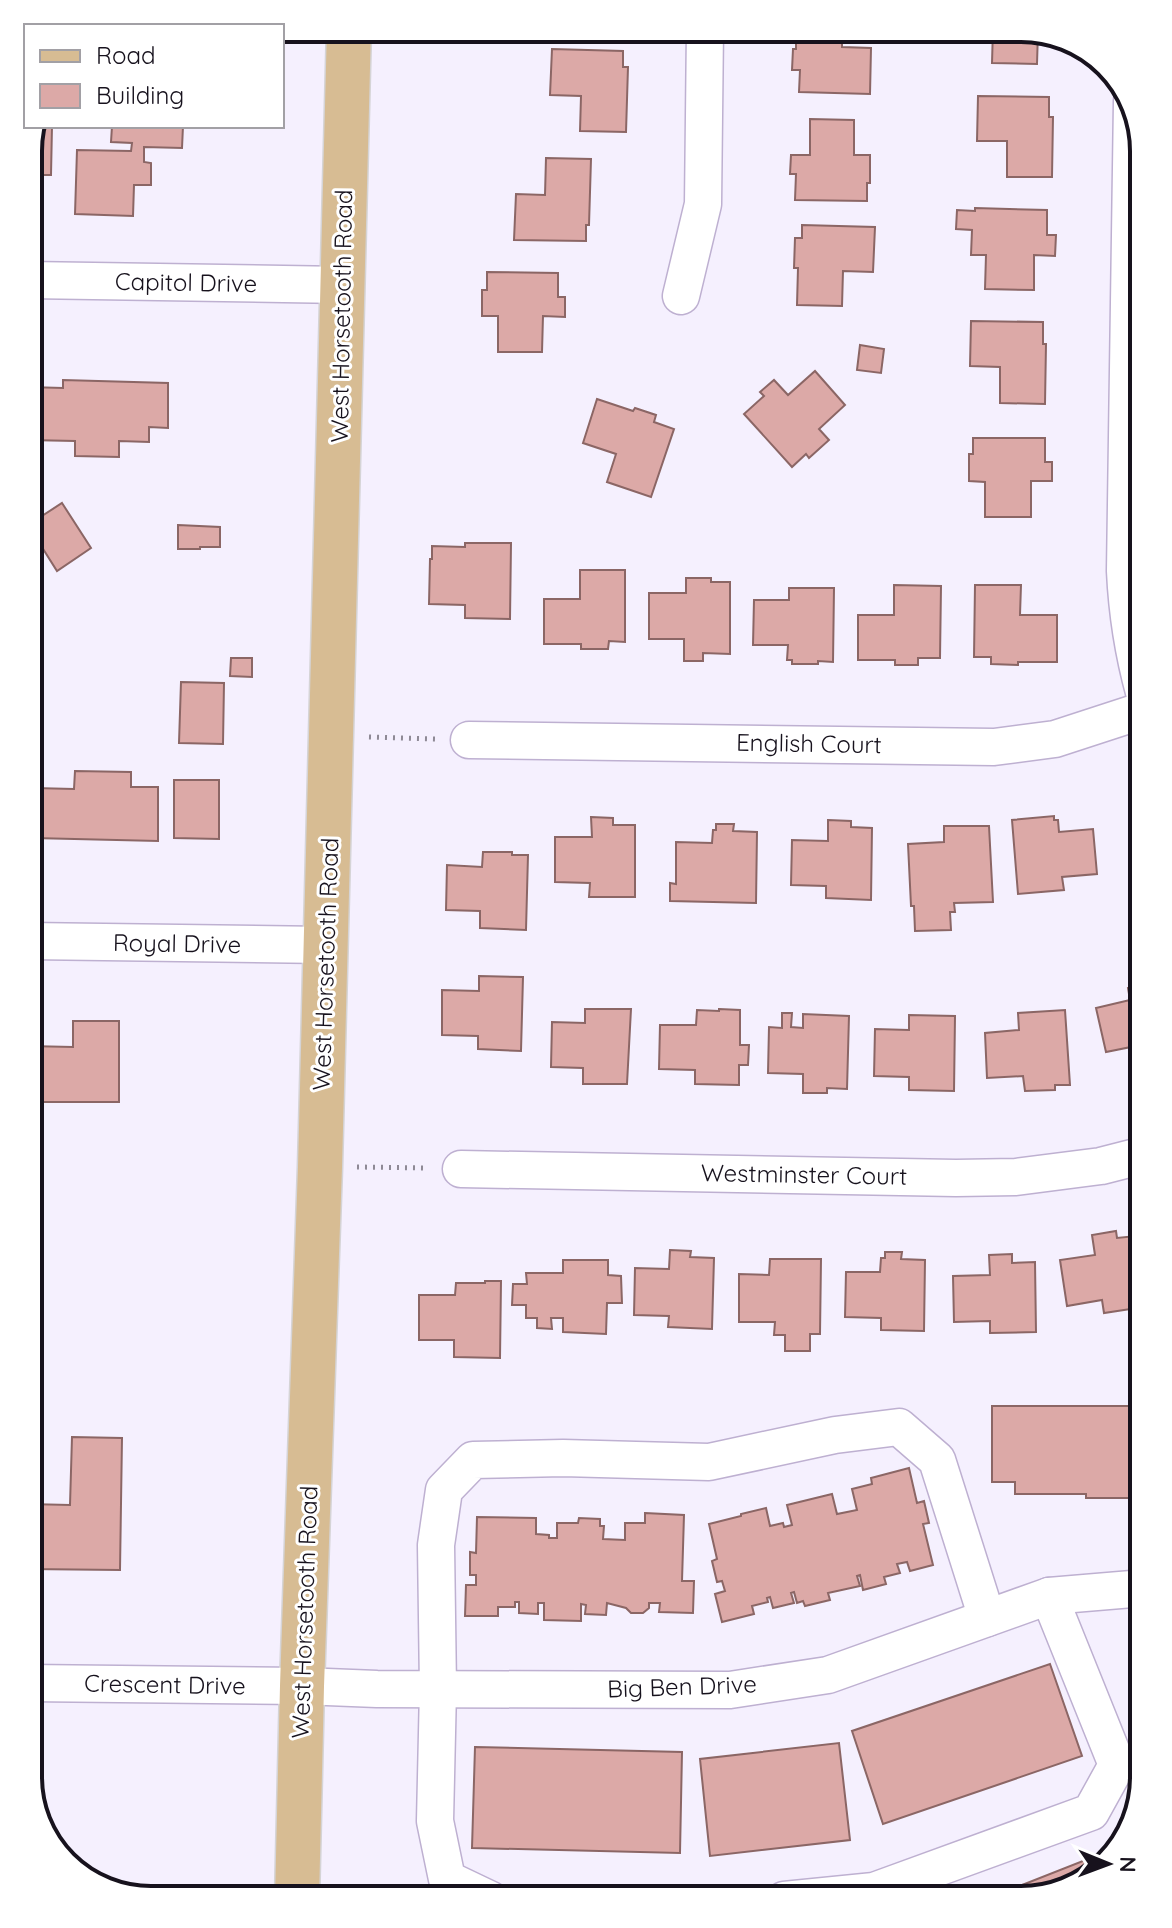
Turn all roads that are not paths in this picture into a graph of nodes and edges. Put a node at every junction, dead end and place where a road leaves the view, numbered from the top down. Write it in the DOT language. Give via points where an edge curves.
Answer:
graph roads {
  1 [pos="349,42"];
  2 [pos="705,42"];
  3 [pos="1130,235"];
  4 [pos="42,280"];
  5 [pos="343,285"];
  6 [pos="681,296"];
  7 [pos="1130,627"];
  8 [pos="1130,715"];
  9 [pos="469,740"];
  10 [pos="42,941"];
  11 [pos="325,945"];
  12 [pos="1130,1159"];
  13 [pos="461,1169"];
  14 [pos="1130,1589"];
  15 [pos="1049,1596"];
  16 [pos="987,1618"];
  17 [pos="42,1683"];
  18 [pos="302,1686"];
  19 [pos="438,1689"];
  20 [pos="297,1886"];
  21 [pos="462,1886"];
  22 [pos="888,1886"];
  1 -- 5 [label="main road, West Horsetooth Road"];
  2 -- 6 [label="street" via="703,204"];
  3 -- 7 [label="street" via="1125,571"];
  4 -- 5 [label="street, Capitol Drive"];
  5 -- 11 [label="main road, West Horsetooth Road"];
  8 -- 9 [label="street, English Court" via="1055,739 994,747"];
  10 -- 11 [label="street, Royal Drive"];
  11 -- 18 [label="main road, West Horsetooth Road"];
  12 -- 13 [label="street, Westminster Court" via="1016,1177"];
  14 -- 15 [label="street, Big Ben Drive"];
  15 -- 16 [label="street, Big Ben Drive"];
  15 -- 22 [label="street" via="1117,1765 1091,1812"];
  16 -- 19 [label="street, Big Ben Drive" via="828,1675 730,1690"];
  16 -- 19 [label="street" via="937,1460 899,1427 709,1462 473,1460 444,1490 436,1545"];
  17 -- 18 [label="street, Crescent Drive"];
  18 -- 19 [label="street, Big Ben Drive"];
  18 -- 20 [label="main road, West Horsetooth Road"];
  19 -- 21 [label="street" via="435,1821 447,1879"];
}
